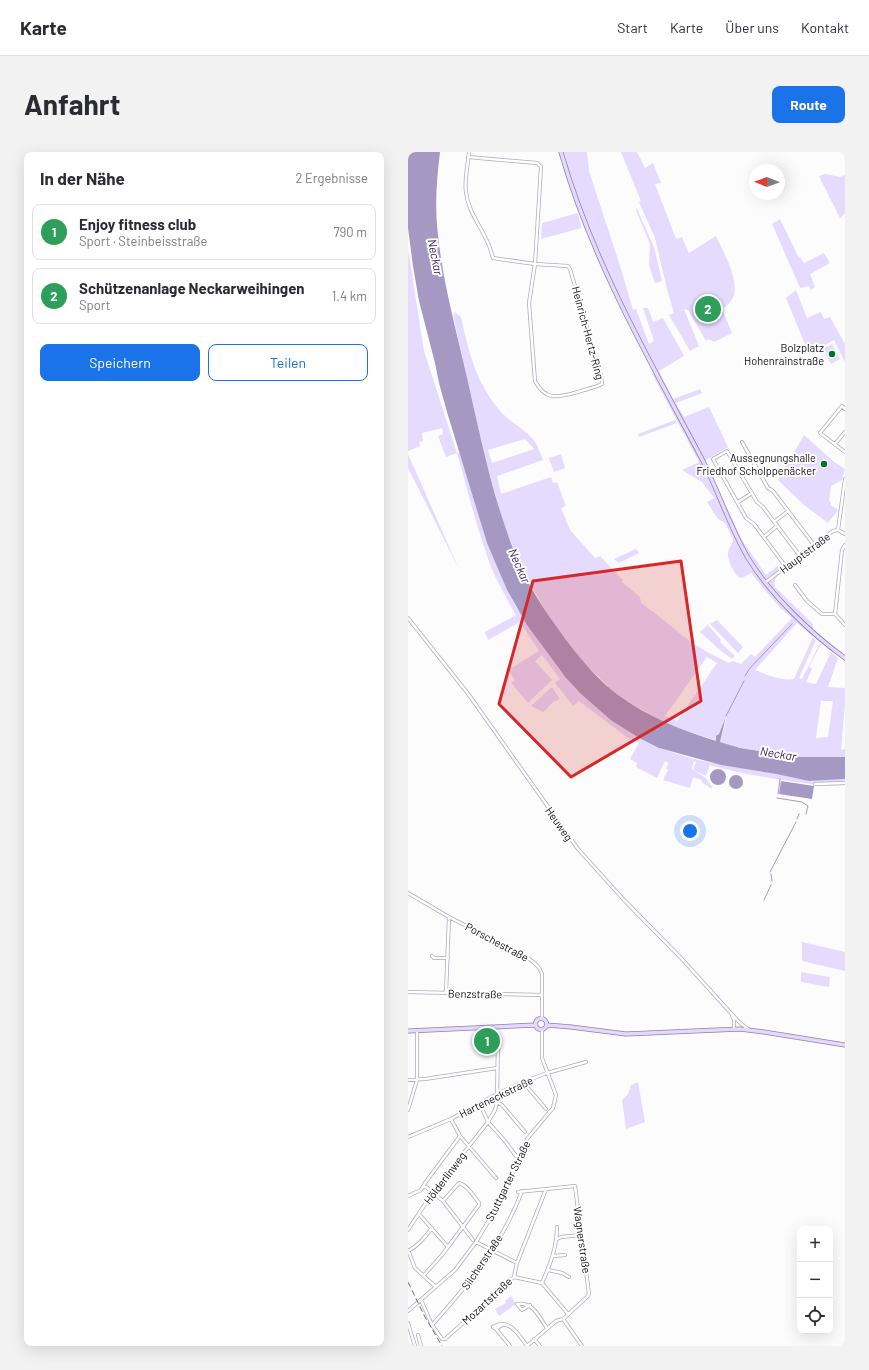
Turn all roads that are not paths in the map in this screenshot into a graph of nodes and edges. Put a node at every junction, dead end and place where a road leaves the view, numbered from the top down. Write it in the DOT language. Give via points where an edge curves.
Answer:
graph roads {
  1 [pos="469,152"];
  2 [pos="561,152"];
  3 [pos="468,157"];
  4 [pos="535,264"];
  5 [pos="845,409"];
  6 [pos="845,432"];
  7 [pos="742,442"];
  8 [pos="835,444"];
  9 [pos="845,452"];
  10 [pos="749,454"];
  11 [pos="734,463"];
  12 [pos="845,479"];
  13 [pos="752,493"];
  14 [pos="738,502"];
  15 [pos="788,511"];
  16 [pos="774,522"];
  17 [pos="778,526"];
  18 [pos="838,530"];
  19 [pos="845,534"];
  20 [pos="764,537"];
  21 [pos="814,545"];
  22 [pos="845,545"];
  23 [pos="800,556"];
  24 [pos="786,567"];
  25 [pos="766,582"];
  26 [pos="795,586"];
  27 [pos="835,614"];
  28 [pos="408,618"];
  29 [pos="845,625"];
  30 [pos="845,658"];
  31 [pos="845,783"];
  32 [pos="815,784"];
  33 [pos="408,893"];
  34 [pos="449,917"];
  35 [pos="432,956"];
  36 [pos="448,958"];
  37 [pos="408,992"];
  38 [pos="446,993"];
  39 [pos="542,995"];
  40 [pos="731,1013"];
  41 [pos="542,1019"];
  42 [pos="737,1020"];
  43 [pos="536,1025"];
  44 [pos="547,1025"];
  45 [pos="734,1029"];
  46 [pos="542,1030"];
  47 [pos="750,1030"];
  48 [pos="408,1031"];
  49 [pos="417,1031"];
  50 [pos="498,1036"];
  51 [pos="845,1045"];
  52 [pos="586,1062"];
  53 [pos="497,1068"];
  54 [pos="548,1073"];
  55 [pos="408,1080"];
  56 [pos="416,1080"];
  57 [pos="523,1082"];
  58 [pos="497,1094"];
  59 [pos="497,1102"];
  60 [pos="480,1104"];
  61 [pos="546,1109"];
  62 [pos="408,1110"];
  63 [pos="451,1119"];
  64 [pos="488,1122"];
  65 [pos="525,1132"];
  66 [pos="460,1136"];
  67 [pos="408,1138"];
  68 [pos="468,1147"];
  69 [pos="516,1156"];
  70 [pos="496,1178"];
  71 [pos="423,1187"];
  72 [pos="546,1189"];
  73 [pos="433,1192"];
  74 [pos="408,1196"];
  75 [pos="443,1201"];
  76 [pos="419,1214"];
  77 [pos="463,1226"];
  78 [pos="432,1228"];
  79 [pos="557,1228"];
  80 [pos="408,1230"];
  81 [pos="581,1235"];
  82 [pos="557,1239"];
  83 [pos="473,1240"];
  84 [pos="476,1242"];
  85 [pos="448,1246"];
  86 [pos="493,1250"];
  87 [pos="408,1251"];
  88 [pos="565,1255"];
  89 [pos="553,1256"];
  90 [pos="517,1263"];
  91 [pos="548,1270"];
  92 [pos="424,1274"];
  93 [pos="514,1276"];
  94 [pos="569,1278"];
  95 [pos="542,1283"];
  96 [pos="436,1287"];
  97 [pos="422,1300"];
  98 [pos="530,1305"];
  99 [pos="408,1311"];
  100 [pos="568,1314"];
  101 [pos="562,1319"];
  102 [pos="408,1323"];
  103 [pos="432,1325"];
  104 [pos="547,1328"];
  105 [pos="418,1335"];
  106 [pos="534,1339"];
  107 [pos="415,1346"];
  108 [pos="421,1346"];
  109 [pos="510,1346"];
  110 [pos="527,1346"];
  111 [pos="540,1346"];
  112 [pos="582,1346"];
  1 -- 3 [label="street"];
  2 -- 25 [label="main road" via="611,284 706,467 739,540"];
  3 -- 4 [label="street" via="466,195 493,258"];
  3 -- 4 [label="street" via="540,165"];
  4 -- 4 [label="street, Heinrich-Hertz-Ring" via="568,266 570,269 602,384 555,397 538,387 534,372 529,303"];
  5 -- 8 [label="street" via="842,406 820,433"];
  6 -- 8 [label="street"];
  7 -- 10 [label="street"];
  8 -- 9 [label="street"];
  10 -- 11 [label="street"];
  10 -- 15 [label="street" via="768,488"];
  11 -- 13 [label="street"];
  11 -- 14 [label="street" via="727,452 713,460"];
  12 -- 18 [label="street"];
  13 -- 14 [label="street"];
  13 -- 16 [label="street"];
  14 -- 20 [label="street" via="746,518"];
  15 -- 16 [label="street"];
  15 -- 21 [label="street"];
  16 -- 17 [label="street"];
  17 -- 20 [label="street"];
  17 -- 23 [label="street"];
  18 -- 19 [label="street, Hauptstraße"];
  18 -- 21 [label="street, Hauptstraße"];
  20 -- 24 [label="street"];
  21 -- 23 [label="street, Hauptstraße"];
  22 -- 27 [label="street" via="842,550"];
  23 -- 24 [label="street, Hauptstraße"];
  24 -- 25 [label="street, Hauptstraße"];
  25 -- 30 [label="main road" via="784,604"];
  26 -- 27 [label="street" via="822,614"];
  27 -- 29 [label="street"];
  28 -- 40 [label="street, Heuweg" via="469,695 578,849"];
  31 -- 32 [label="street"];
  33 -- 34 [label="street, Porschestraße"];
  34 -- 36 [label="street"];
  34 -- 39 [label="street, Porschestraße" via="535,963 542,974"];
  35 -- 36 [label="street"];
  36 -- 38 [label="street"];
  37 -- 38 [label="street, Benzstraße"];
  38 -- 39 [label="street, Benzstraße"];
  39 -- 41 [label="street, Porschestraße"];
  40 -- 42 [label="street, Heuweg"];
  40 -- 45 [label="street"];
  41 -- 43 [label="main road" via="537,1021"];
  41 -- 44 [label="main road"];
  42 -- 45 [label="street"];
  42 -- 47 [label="street, Heuweg"];
  43 -- 46 [label="main road"];
  43 -- 49 [label="main road"];
  44 -- 45 [label="main road" via="572,1026 618,1034"];
  44 -- 46 [label="main road"];
  45 -- 47 [label="main road"];
  46 -- 54 [label="street, Stuttgarter Straße" via="542,1055"];
  47 -- 51 [label="main road"];
  48 -- 49 [label="main road"];
  49 -- 56 [label="street"];
  50 -- 53 [label="street"];
  52 -- 54 [label="street, Harteneckstraße"];
  53 -- 56 [label="street"];
  53 -- 58 [label="street"];
  54 -- 57 [label="street, Harteneckstraße"];
  54 -- 84 [label="street, Stuttgarter Straße" via="556,1095 553,1108 527,1139 504,1195"];
  55 -- 56 [label="street"];
  56 -- 62 [label="street"];
  57 -- 58 [label="street, Harteneckstraße"];
  57 -- 61 [label="street"];
  58 -- 59 [label="street"];
  58 -- 60 [label="street, Harteneckstraße"];
  59 -- 64 [label="street, Hölderlinweg"];
  59 -- 65 [label="street"];
  60 -- 63 [label="street, Harteneckstraße"];
  60 -- 64 [label="street"];
  63 -- 66 [label="street"];
  63 -- 67 [label="street, Harteneckstraße"];
  64 -- 68 [label="street, Hölderlinweg"];
  64 -- 69 [label="street"];
  66 -- 68 [label="street"];
  66 -- 71 [label="street"];
  68 -- 70 [label="street"];
  68 -- 73 [label="street, Hölderlinweg"];
  71 -- 73 [label="street"];
  71 -- 74 [label="street"];
  72 -- 81 [label="street, Wagnerstraße" via="575,1186"];
  72 -- 86 [label="street, Silcherstraße" via="520,1191"];
  72 -- 90 [label="street, Mozartstraße"];
  73 -- 75 [label="street"];
  73 -- 76 [label="street, Hölderlinweg"];
  75 -- 77 [label="street"];
  75 -- 77 [label="street" via="459,1183 479,1203"];
  76 -- 78 [label="street"];
  76 -- 80 [label="street, Hölderlinweg"];
  77 -- 83 [label="street"];
  77 -- 85 [label="street"];
  78 -- 85 [label="street"];
  78 -- 87 [label="street" via="423,1240"];
  79 -- 82 [label="street"];
  81 -- 82 [label="street"];
  81 -- 100 [label="street, Wagnerstraße" via="589,1294"];
  82 -- 89 [label="street"];
  84 -- 86 [label="street"];
  84 -- 96 [label="street, Stuttgarter Straße" via="455,1270"];
  85 -- 92 [label="street"];
  86 -- 90 [label="street"];
  86 -- 103 [label="street, Silcherstraße" via="461,1293"];
  87 -- 92 [label="street" via="415,1268"];
  88 -- 89 [label="street"];
  89 -- 91 [label="street"];
  90 -- 93 [label="street, Mozartstraße"];
  91 -- 94 [label="street" via="562,1273"];
  91 -- 95 [label="street"];
  92 -- 96 [label="street"];
  93 -- 95 [label="street"];
  93 -- 103 [label="street, Mozartstraße" via="495,1292 480,1310 445,1339 441,1338"];
  95 -- 100 [label="street"];
  96 -- 97 [label="street, Stuttgarter Straße"];
  97 -- 99 [label="street, Stuttgarter Straße"];
  97 -- 103 [label="street"];
  98 -- 104 [label="street"];
  100 -- 101 [label="street"];
  101 -- 104 [label="street"];
  101 -- 112 [label="street"];
  102 -- 107 [label="street"];
  104 -- 106 [label="street"];
  105 -- 108 [label="street"];
  106 -- 110 [label="street"];
  106 -- 111 [label="street"];
  109 -- 110 [label="street" via="493,1327 503,1324 512,1327"];
}
